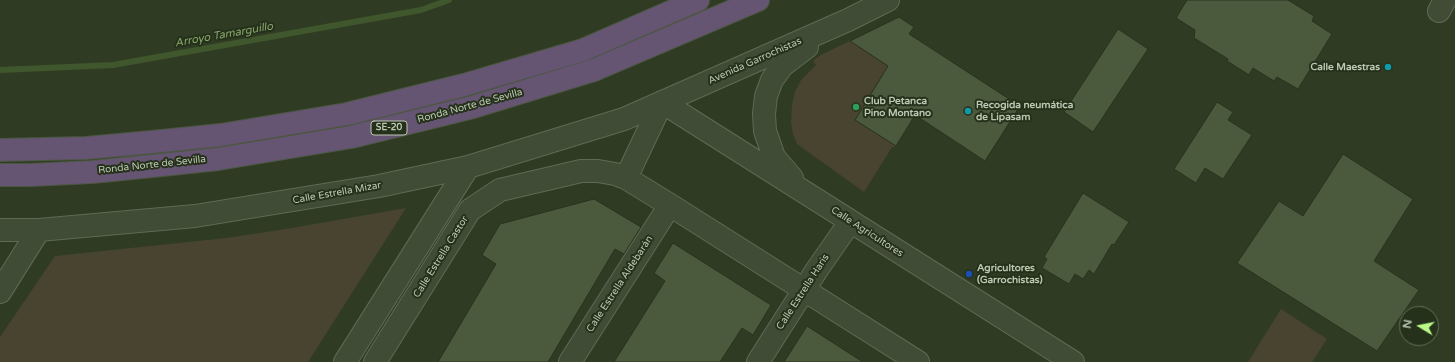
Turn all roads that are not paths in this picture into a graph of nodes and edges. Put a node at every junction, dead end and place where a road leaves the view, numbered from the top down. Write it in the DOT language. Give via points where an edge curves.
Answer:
graph roads {
  1 [pos="698,0"];
  2 [pos="758,0"];
  3 [pos="888,0"];
  4 [pos="848,20"];
  5 [pos="662,102"];
  6 [pos="0,150"];
  7 [pos="468,167"];
  8 [pos="0,174"];
  9 [pos="626,178"];
  10 [pos="803,191"];
  11 [pos="670,205"];
  12 [pos="850,222"];
  13 [pos="0,230"];
  14 [pos="40,230"];
  15 [pos="804,290"];
  16 [pos="0,292"];
  17 [pos="345,362"];
  18 [pos="375,362"];
  19 [pos="570,362"];
  20 [pos="758,362"];
  21 [pos="918,362"];
  22 [pos="1073,362"];
  1 -- 6 [label="highway, SE-20" via="583,50 464,85 347,114 168,141 86,148"];
  2 -- 8 [label="highway, Ronda Norte de Sevilla / SE-20" via="594,70 474,107 351,137 218,159 84,172"];
  3 -- 4 [label="street"];
  4 -- 5 [label="street, Avenida Garrochistas"];
  4 -- 10 [label="street" via="782,66 772,80 766,96 765,131 774,157"];
  5 -- 7 [label="street, Calle Estrella Mizar" via="624,119"];
  5 -- 9 [label="street"];
  5 -- 10 [label="street, Calle Agricultores"];
  7 -- 14 [label="street, Calle Estrella Mizar" via="379,186 195,216"];
  7 -- 17 [label="street"];
  9 -- 11 [label="street"];
  9 -- 18 [label="street, Calle Estrella Castor" via="615,174 581,171 500,190 470,210"];
  10 -- 12 [label="street, Calle Agricultores"];
  11 -- 15 [label="street"];
  11 -- 19 [label="street, Calle Estrella Aldebarán"];
  12 -- 15 [label="street, Calle Estrella Haris"];
  12 -- 22 [label="street, Calle Agricultores"];
  13 -- 14 [label="street, Calle Estrella Mizar"];
  14 -- 16 [label="street"];
  15 -- 20 [label="street, Calle Estrella Haris"];
  15 -- 21 [label="street"];
}
